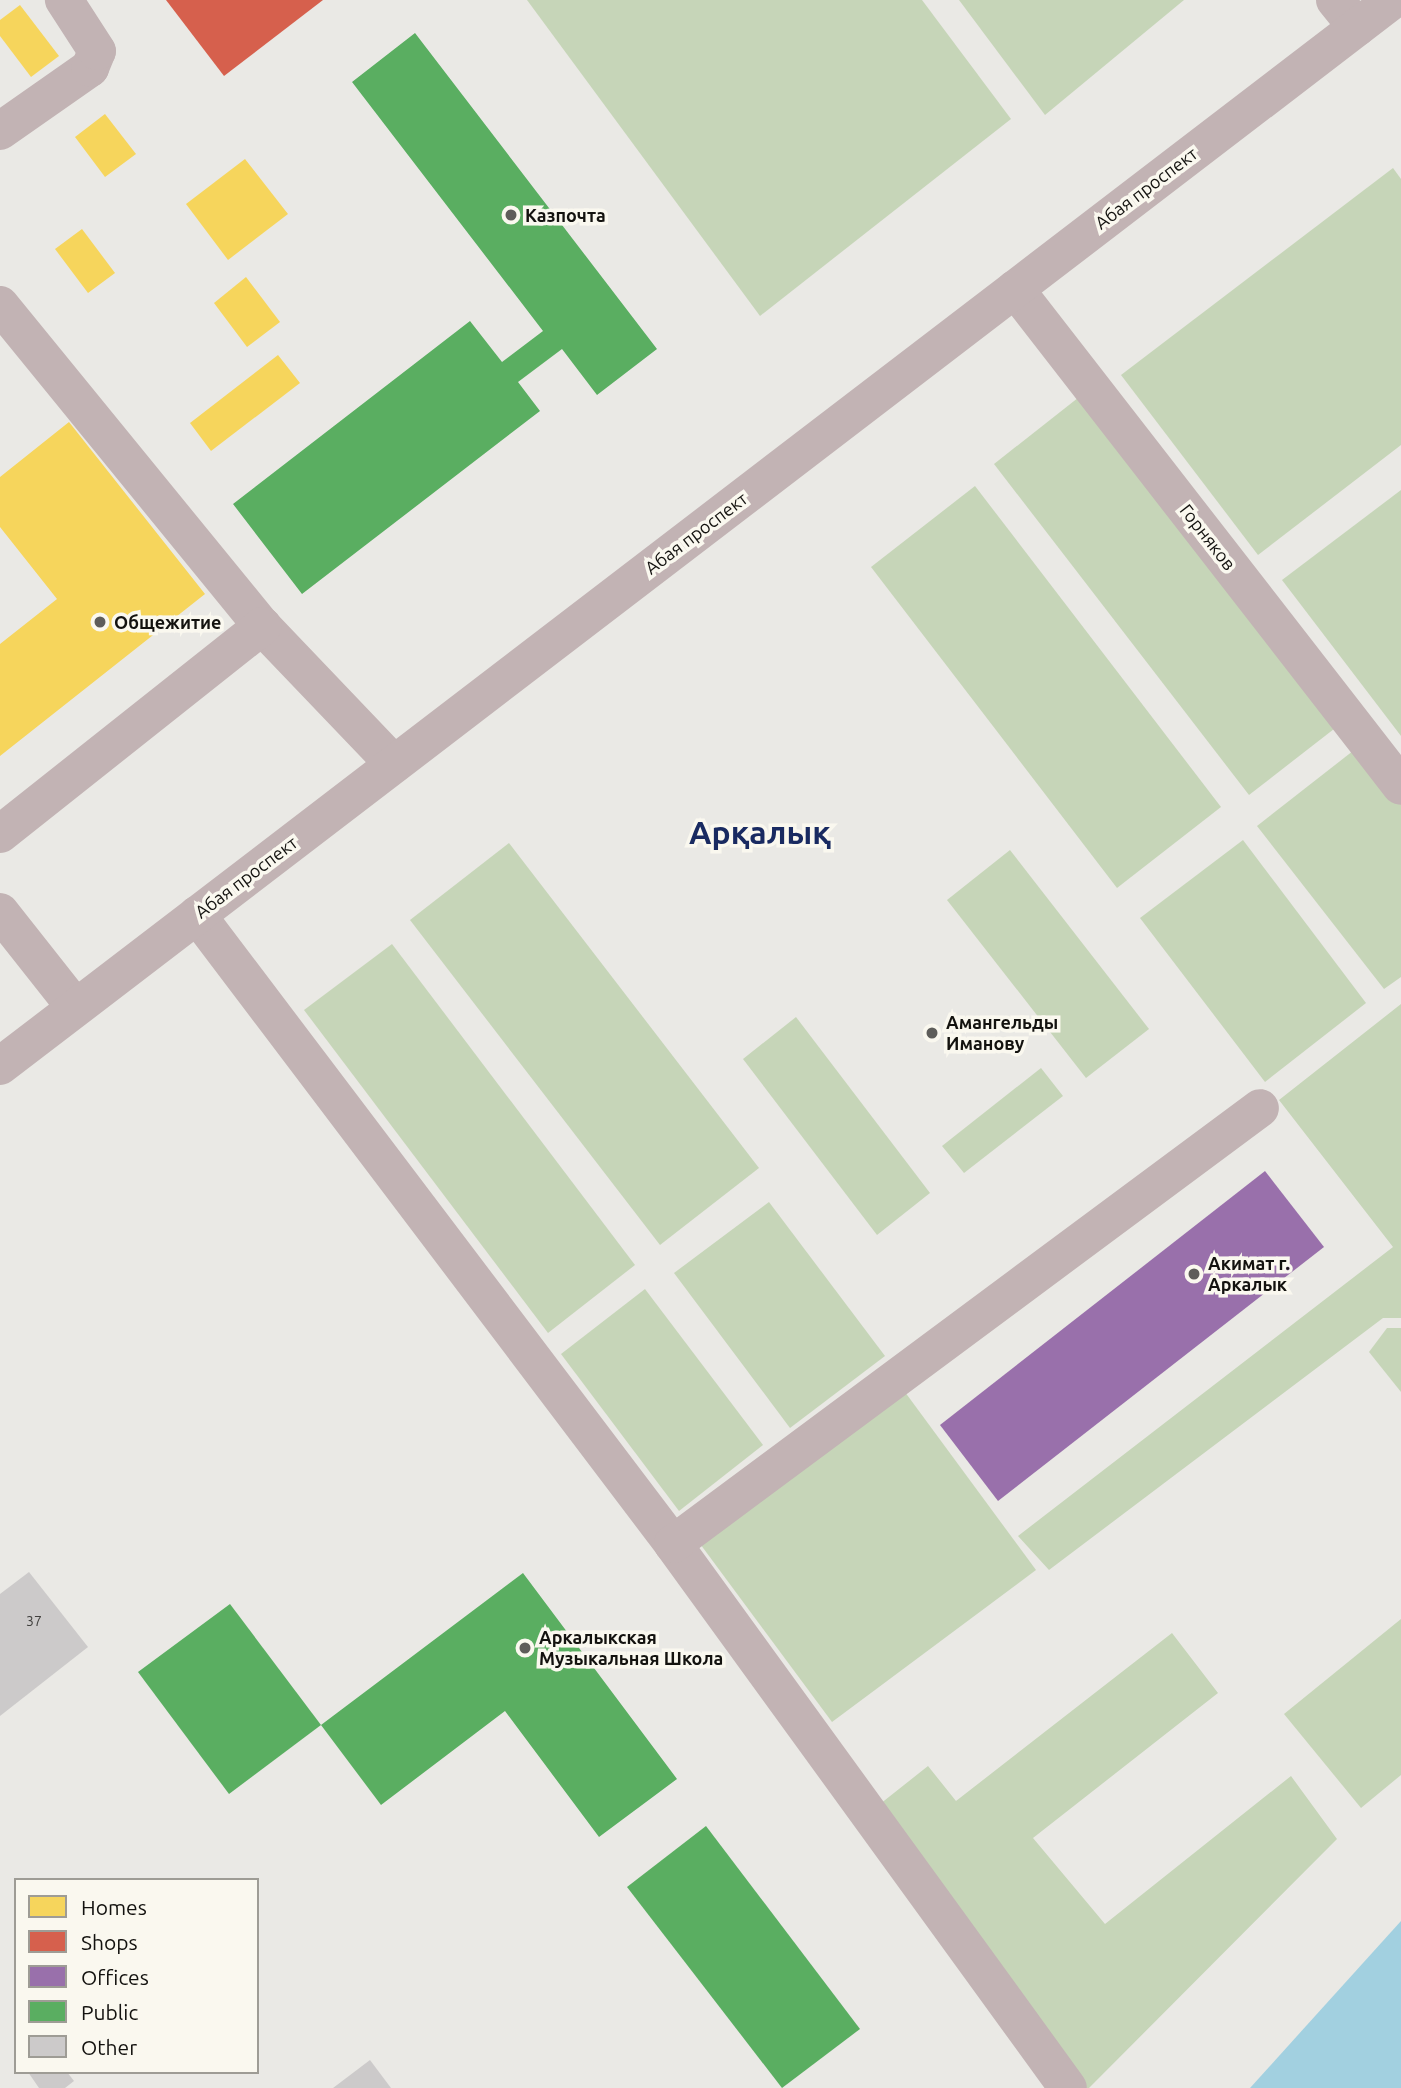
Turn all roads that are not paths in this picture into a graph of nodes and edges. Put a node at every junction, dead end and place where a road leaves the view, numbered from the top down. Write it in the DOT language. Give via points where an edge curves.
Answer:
graph roads {
  1 [pos="64,0"];
  2 [pos="1393,0"];
  3 [pos="1346,14"];
  4 [pos="0,131"];
  5 [pos="1015,289"];
  6 [pos="0,305"];
  7 [pos="262,626"];
  8 [pos="394,764"];
  9 [pos="1401,786"];
  10 [pos="0,834"];
  11 [pos="0,912"];
  12 [pos="197,915"];
  13 [pos="75,1007"];
  14 [pos="0,1066"];
  15 [pos="1260,1108"];
  16 [pos="673,1544"];
  17 [pos="1068,2088"];
  1 -- 4 [label="street" via="97,51 90,68"];
  2 -- 3 [label="street, Абая проспект"];
  3 -- 5 [label="street, Абая проспект"];
  5 -- 8 [label="street, Абая проспект"];
  5 -- 9 [label="street, Горняков"];
  6 -- 7 [label="street"];
  7 -- 8 [label="street"];
  7 -- 10 [label="street"];
  8 -- 12 [label="street, Абая проспект"];
  11 -- 13 [label="street"];
  12 -- 13 [label="street, Абая проспект"];
  12 -- 16 [label="street"];
  13 -- 14 [label="street, Абая проспект"];
  15 -- 16 [label="street"];
  16 -- 17 [label="street"];
}
